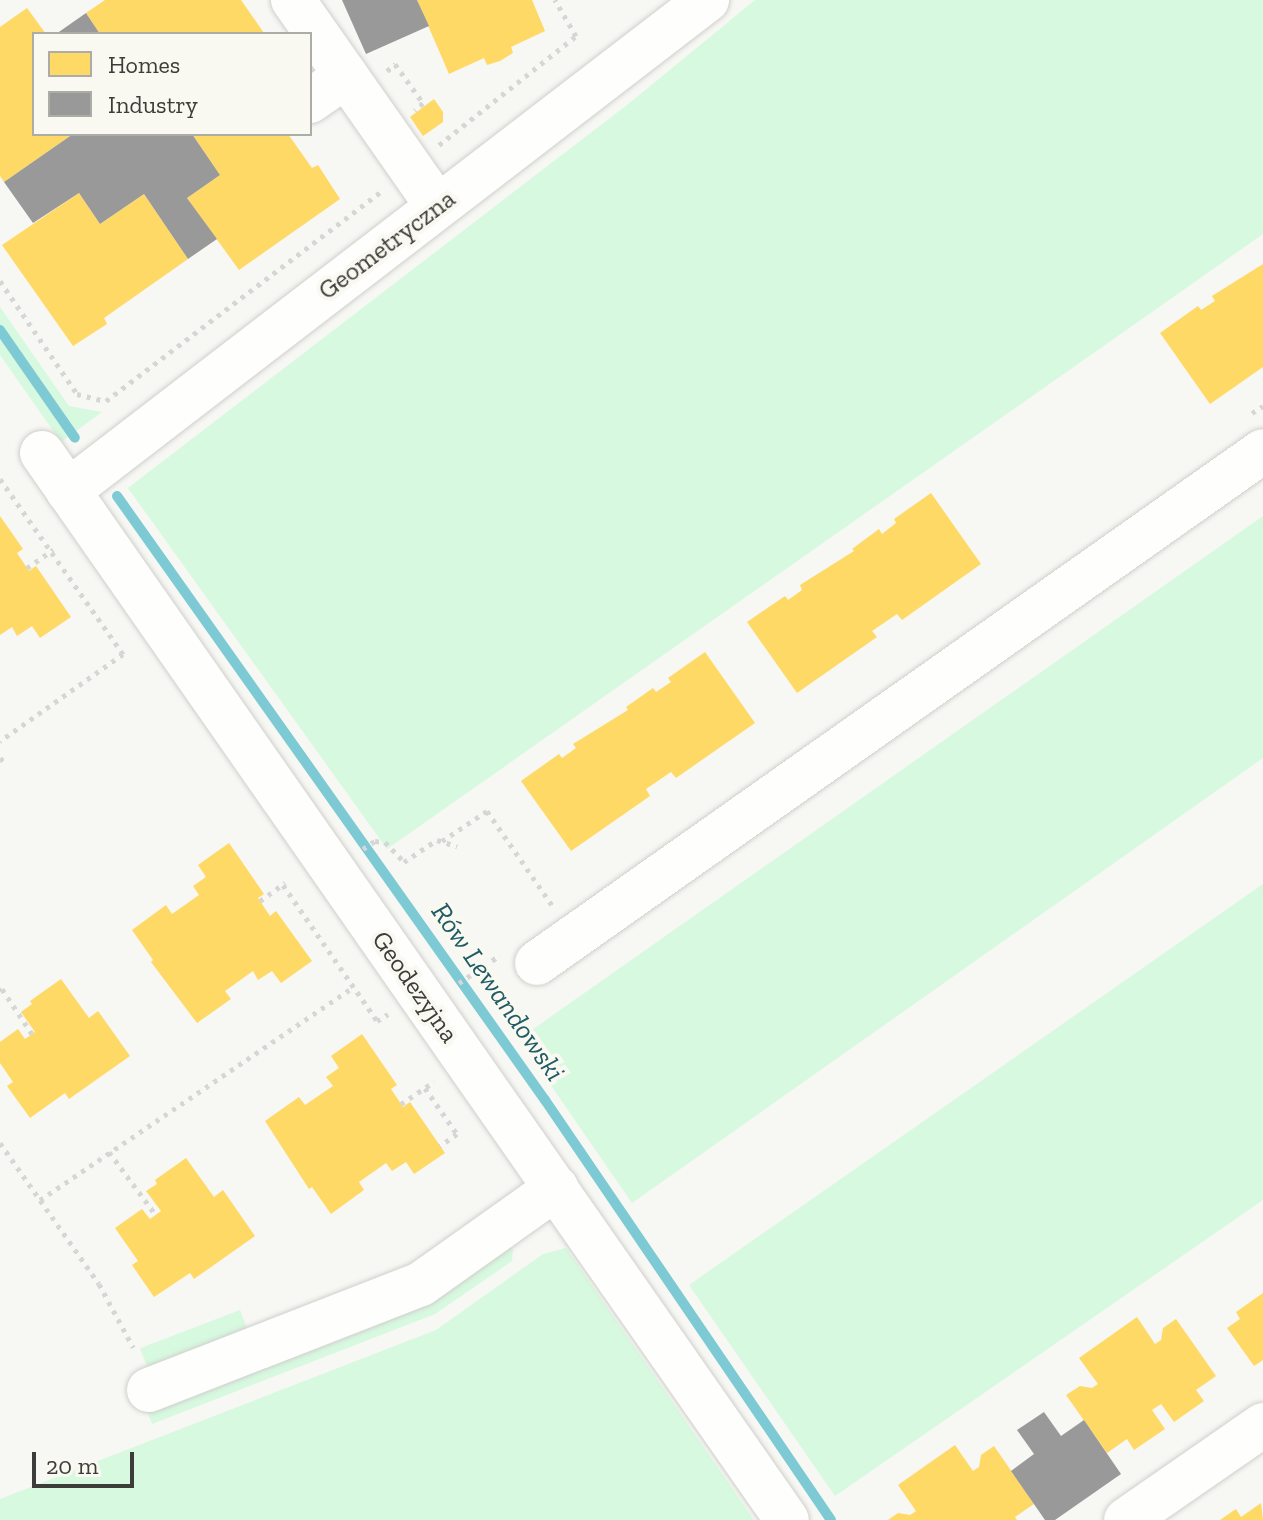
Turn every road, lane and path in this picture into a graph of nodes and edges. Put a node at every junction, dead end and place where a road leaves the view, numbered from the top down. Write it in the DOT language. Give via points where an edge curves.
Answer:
graph roads {
  1 [pos="293,0"];
  2 [pos="555,0"];
  3 [pos="707,0"];
  4 [pos="346,76"];
  5 [pos="312,100"];
  6 [pos="410,169"];
  7 [pos="437,206"];
  8 [pos="0,281"];
  9 [pos="1263,451"];
  10 [pos="42,453"];
  11 [pos="0,479"];
  12 [pos="68,491"];
  13 [pos="52,550"];
  14 [pos="27,568"];
  15 [pos="0,741"];
  16 [pos="0,758"];
  17 [pos="6,763"];
  18 [pos="442,841"];
  19 [pos="457,846"];
  20 [pos="335,873"];
  21 [pos="260,901"];
  22 [pos="557,916"];
  23 [pos="523,956"];
  24 [pos="471,975"];
  25 [pos="354,987"];
  26 [pos="0,991"];
  27 [pos="382,1017"];
  28 [pos="32,1034"];
  29 [pos="401,1104"];
  30 [pos="0,1143"];
  31 [pos="440,1146"];
  32 [pos="109,1152"];
  33 [pos="556,1188"];
  34 [pos="40,1200"];
  35 [pos="155,1214"];
  36 [pos="133,1347"];
  37 [pos="149,1390"];
  38 [pos="1263,1425"];
  39 [pos="787,1520"];
  40 [pos="1126,1520"];
  1 -- 4 [label="street"];
  2 -- 6 [label="path" via="576,36"];
  3 -- 7 [label="street, Geometryczna"];
  4 -- 5 [label="street"];
  4 -- 6 [label="street"];
  6 -- 7 [label="street"];
  6 -- 8 [label="path" via="106,401 77,394"];
  7 -- 12 [label="street, Geometryczna"];
  9 -- 23 [label="street"];
  10 -- 12 [label="street, Geodezyjna"];
  11 -- 13 [label="path"];
  12 -- 20 [label="street, Geodezyjna"];
  13 -- 14 [label="path"];
  13 -- 15 [label="path" via="125,653"];
  16 -- 17 [label="path"];
  18 -- 19 [label="path"];
  18 -- 20 [label="path" via="404,862 385,842 375,841"];
  18 -- 22 [label="path" via="487,811"];
  20 -- 33 [label="street, Geodezyjna"];
  21 -- 25 [label="path" via="285,883"];
  23 -- 24 [label="path"];
  25 -- 27 [label="path" via="377,1021"];
  25 -- 32 [label="path"];
  26 -- 28 [label="path"];
  29 -- 31 [label="path" via="427,1087 457,1134"];
  30 -- 34 [label="path"];
  32 -- 34 [label="path"];
  32 -- 35 [label="path"];
  33 -- 37 [label="street" via="421,1284"];
  33 -- 39 [label="street, Geodezyjna"];
  34 -- 36 [label="path" via="99,1284"];
  38 -- 40 [label="street"];
}
